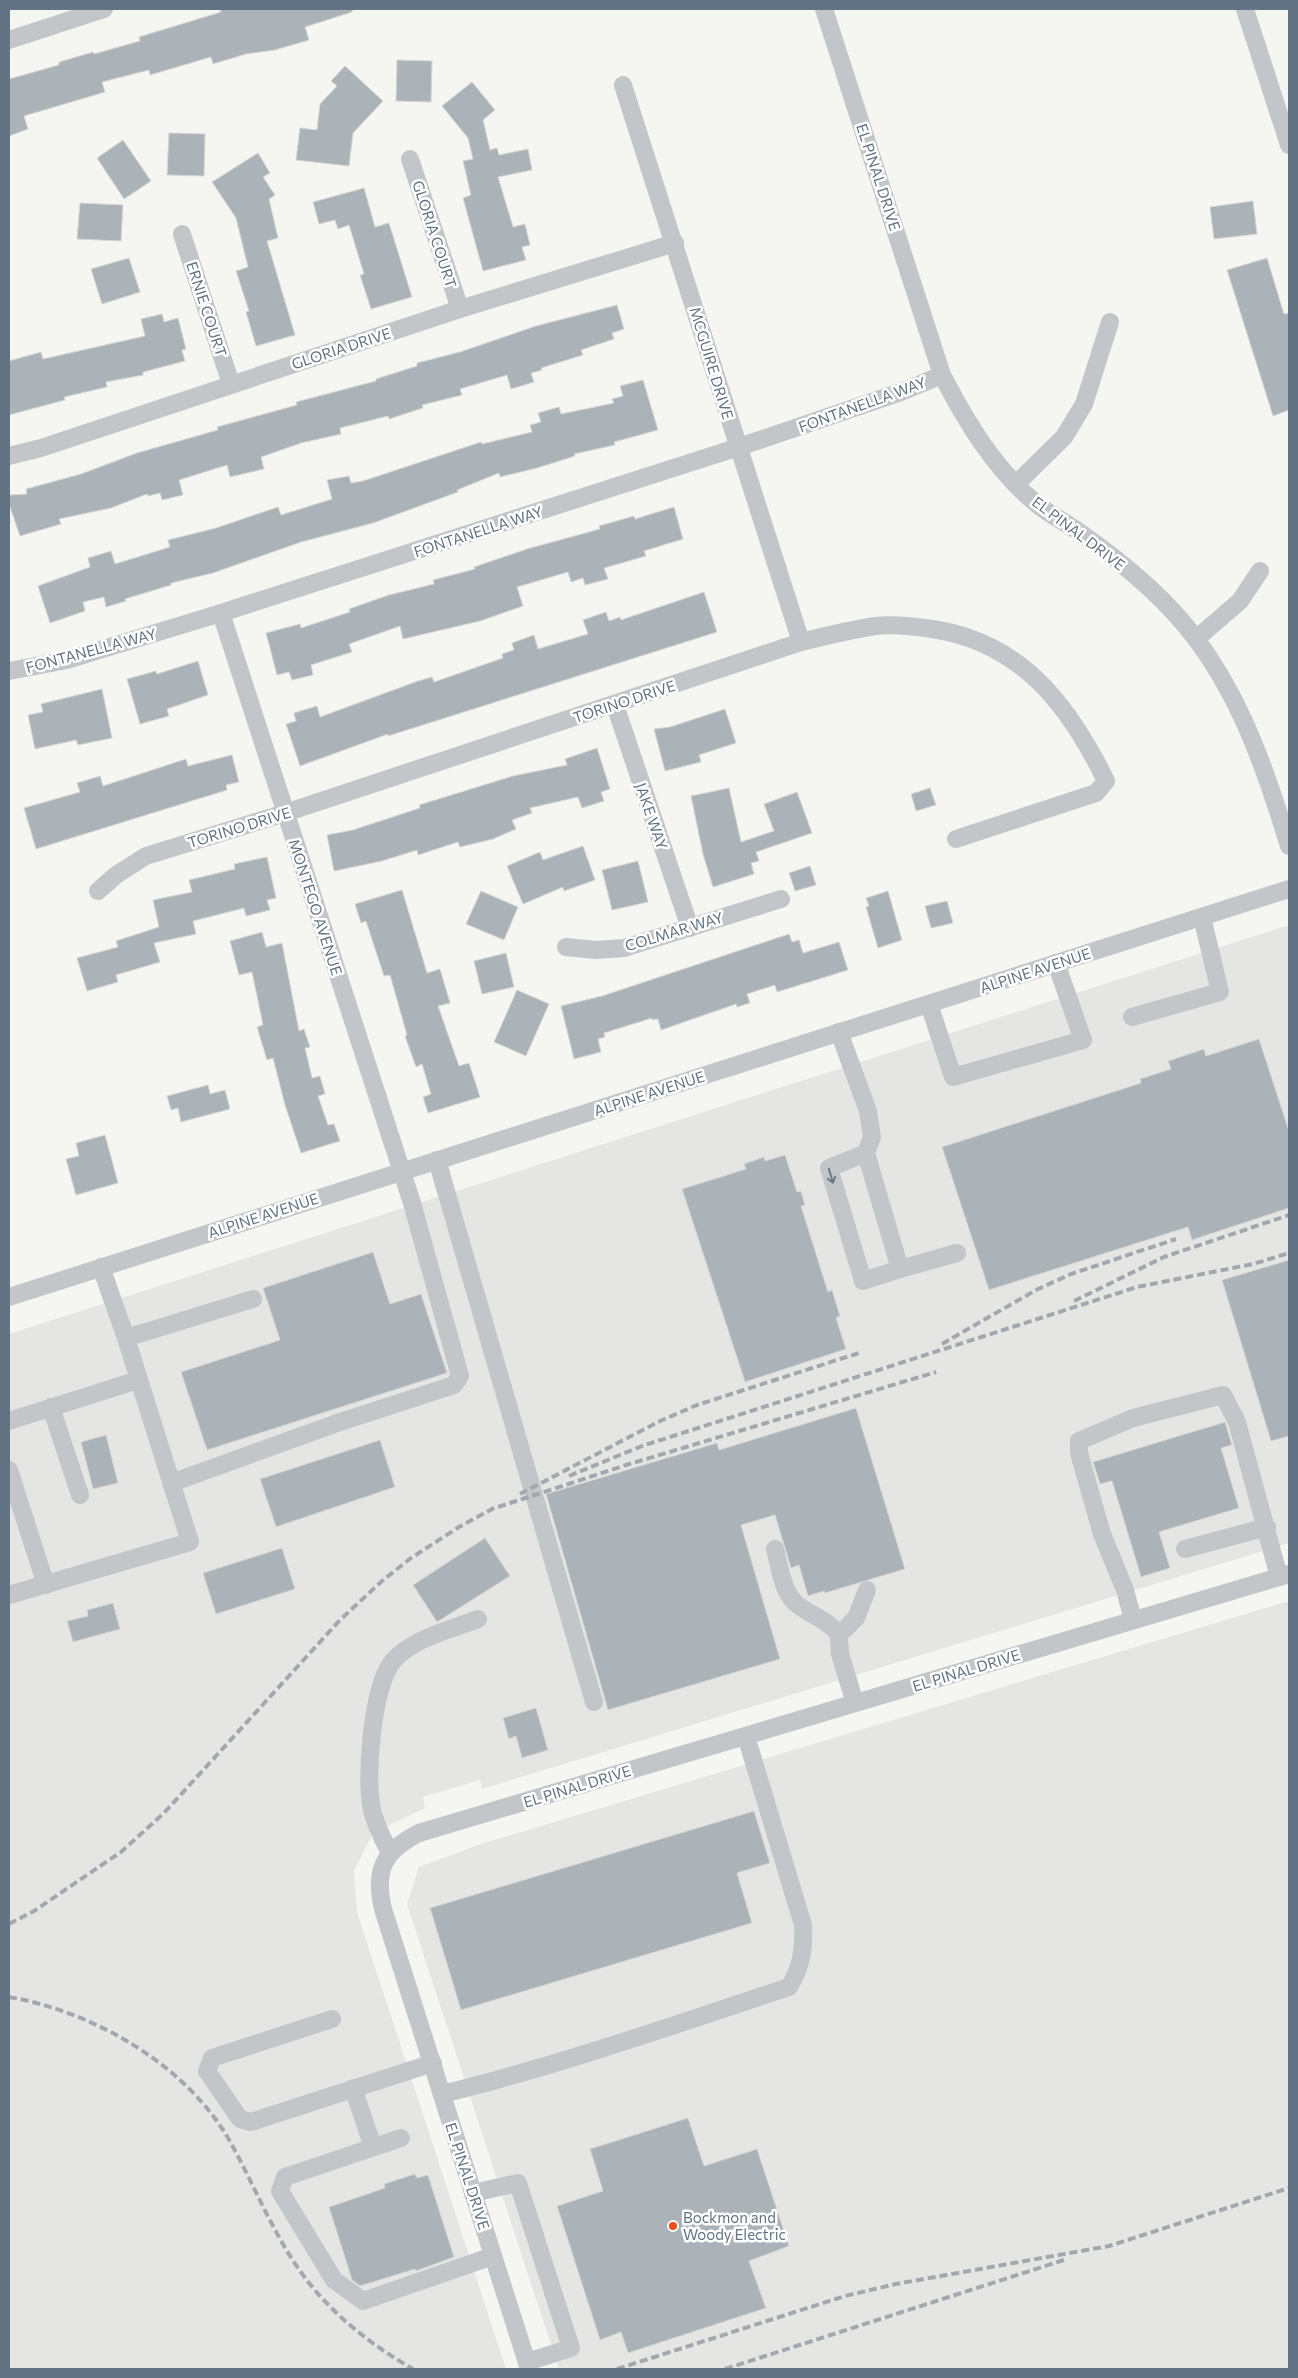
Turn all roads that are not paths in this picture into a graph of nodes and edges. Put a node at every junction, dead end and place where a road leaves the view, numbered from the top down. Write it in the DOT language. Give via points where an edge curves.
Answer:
graph roads {
  1 [pos="104,9"];
  2 [pos="824,9"];
  3 [pos="1244,9"];
  4 [pos="9,40"];
  5 [pos="622,85"];
  6 [pos="1289,145"];
  7 [pos="410,159"];
  8 [pos="182,234"];
  9 [pos="674,243"];
  10 [pos="460,309"];
  11 [pos="1110,322"];
  12 [pos="942,375"];
  13 [pos="231,384"];
  14 [pos="739,447"];
  15 [pos="9,456"];
  16 [pos="1016,484"];
  17 [pos="1260,571"];
  18 [pos="221,613"];
  19 [pos="1196,638"];
  20 [pos="801,642"];
  21 [pos="9,671"];
  22 [pos="614,705"];
  23 [pos="285,813"];
  24 [pos="956,839"];
  25 [pos="1289,846"];
  26 [pos="1289,890"];
  27 [pos="98,891"];
  28 [pos="781,899"];
  29 [pos="1202,917"];
  30 [pos="690,928"];
  31 [pos="566,947"];
  32 [pos="1056,964"];
  33 [pos="929,1004"];
  34 [pos="1132,1017"];
  35 [pos="839,1032"];
  36 [pos="866,1153"];
  37 [pos="437,1160"];
  38 [pos="402,1171"];
  39 [pos="957,1252"];
  40 [pos="101,1267"];
  41 [pos="900,1269"];
  42 [pos="9,1297"];
  43 [pos="253,1298"];
  44 [pos="126,1338"];
  45 [pos="138,1380"];
  46 [pos="51,1407"];
  47 [pos="9,1420"];
  48 [pos="9,1470"];
  49 [pos="171,1483"];
  50 [pos="80,1495"];
  51 [pos="1267,1527"];
  52 [pos="775,1549"];
  53 [pos="1185,1549"];
  54 [pos="1284,1575"];
  55 [pos="46,1584"];
  56 [pos="867,1590"];
  57 [pos="9,1595"];
  58 [pos="478,1619"];
  59 [pos="1133,1620"];
  60 [pos="839,1635"];
  61 [pos="594,1702"];
  62 [pos="856,1703"];
  63 [pos="746,1736"];
  64 [pos="390,1853"];
  65 [pos="332,2019"];
  66 [pos="433,2063"];
  67 [pos="353,2088"];
  68 [pos="442,2094"];
  69 [pos="401,2138"];
  70 [pos="373,2147"];
  71 [pos="473,2193"];
  72 [pos="493,2256"];
  73 [pos="528,2366"];
  1 -- 4 [label="street"];
  2 -- 12 [label="street, EL PINAL DRIVE"];
  3 -- 6 [label="street"];
  5 -- 9 [label="street, MCGUIRE DRIVE"];
  7 -- 10 [label="street, GLORIA COURT"];
  8 -- 13 [label="street, ERNIE COURT"];
  9 -- 10 [label="street, GLORIA DRIVE"];
  9 -- 14 [label="street, MCGUIRE DRIVE"];
  10 -- 13 [label="street, GLORIA DRIVE"];
  11 -- 16 [label="street" via="1084,404 1064,437"];
  12 -- 14 [label="street, FONTANELLA WAY"];
  12 -- 16 [label="street, EL PINAL DRIVE" via="980,441"];
  13 -- 15 [label="street, GLORIA DRIVE"];
  14 -- 18 [label="street, FONTANELLA WAY"];
  14 -- 20 [label="street, MCGUIRE DRIVE"];
  16 -- 19 [label="street, EL PINAL DRIVE" via="1038,504 1126,567"];
  17 -- 19 [label="street" via="1240,601"];
  18 -- 21 [label="street, FONTANELLA WAY" via="67,660"];
  18 -- 23 [label="street, MONTEGO AVENUE"];
  19 -- 25 [label="street, EL PINAL DRIVE" via="1222,678 1250,733 1271,786"];
  20 -- 22 [label="street, TORINO DRIVE"];
  20 -- 24 [label="street, TORINO DRIVE" via="876,626 908,625 951,632 987,644 1014,659 1070,716 1106,781 1096,793"];
  22 -- 23 [label="street, TORINO DRIVE"];
  22 -- 30 [label="street, JAKE WAY"];
  23 -- 27 [label="street, TORINO DRIVE" via="146,856"];
  23 -- 38 [label="street, MONTEGO AVENUE"];
  26 -- 29 [label="street, ALPINE AVENUE"];
  28 -- 30 [label="street, COLMAR WAY"];
  29 -- 32 [label="street, ALPINE AVENUE"];
  29 -- 34 [label="street" via="1220,992"];
  30 -- 31 [label="street, COLMAR WAY" via="624,948"];
  32 -- 33 [label="street, ALPINE AVENUE"];
  32 -- 33 [label="street" via="1083,1040 953,1077"];
  33 -- 35 [label="street, ALPINE AVENUE"];
  35 -- 36 [label="street" via="868,1111 872,1137"];
  35 -- 37 [label="street, ALPINE AVENUE"];
  36 -- 41 [label="street"];
  36 -- 41 [label="street, one-way" via="829,1168 864,1281"];
  37 -- 38 [label="street, ALPINE AVENUE"];
  37 -- 61 [label="street"];
  38 -- 40 [label="street, ALPINE AVENUE"];
  38 -- 49 [label="street, MONTEGO AVENUE" via="460,1376 454,1385"];
  39 -- 41 [label="street"];
  40 -- 42 [label="street, ALPINE AVENUE"];
  40 -- 44 [label="street"];
  43 -- 44 [label="street"];
  44 -- 45 [label="street"];
  45 -- 46 [label="street"];
  45 -- 49 [label="street"];
  46 -- 47 [label="street"];
  46 -- 50 [label="street"];
  48 -- 55 [label="street"];
  49 -- 55 [label="street" via="190,1542"];
  51 -- 53 [label="street"];
  51 -- 54 [label="street"];
  51 -- 59 [label="street" via="1237,1422 1223,1395 1133,1418 1079,1441 1079,1453 1102,1534 1125,1590"];
  52 -- 60 [label="street" via="786,1589 797,1605 832,1625"];
  54 -- 59 [label="street, EL PINAL DRIVE"];
  55 -- 57 [label="street"];
  56 -- 60 [label="street" via="856,1618"];
  58 -- 64 [label="street" via="412,1645 392,1662 381,1682 370,1766 370,1798 373,1814"];
  59 -- 62 [label="street, EL PINAL DRIVE"];
  60 -- 62 [label="street" via="840,1654"];
  62 -- 63 [label="street, EL PINAL DRIVE"];
  63 -- 64 [label="street, EL PINAL DRIVE" via="419,1833"];
  63 -- 68 [label="street" via="803,1925 804,1947 797,1974 789,1986 578,2057"];
  64 -- 66 [label="street, EL PINAL DRIVE" via="378,1883 379,1893"];
  65 -- 67 [label="street" via="212,2058 206,2071 240,2119 251,2122"];
  66 -- 67 [label="street"];
  66 -- 68 [label="street, EL PINAL DRIVE"];
  67 -- 70 [label="street"];
  68 -- 71 [label="street, EL PINAL DRIVE"];
  69 -- 70 [label="street"];
  70 -- 72 [label="street" via="285,2177 280,2192 334,2280 363,2301"];
  71 -- 72 [label="street, EL PINAL DRIVE"];
  71 -- 73 [label="street" via="518,2183 571,2348"];
  72 -- 73 [label="street, EL PINAL DRIVE"];
}
